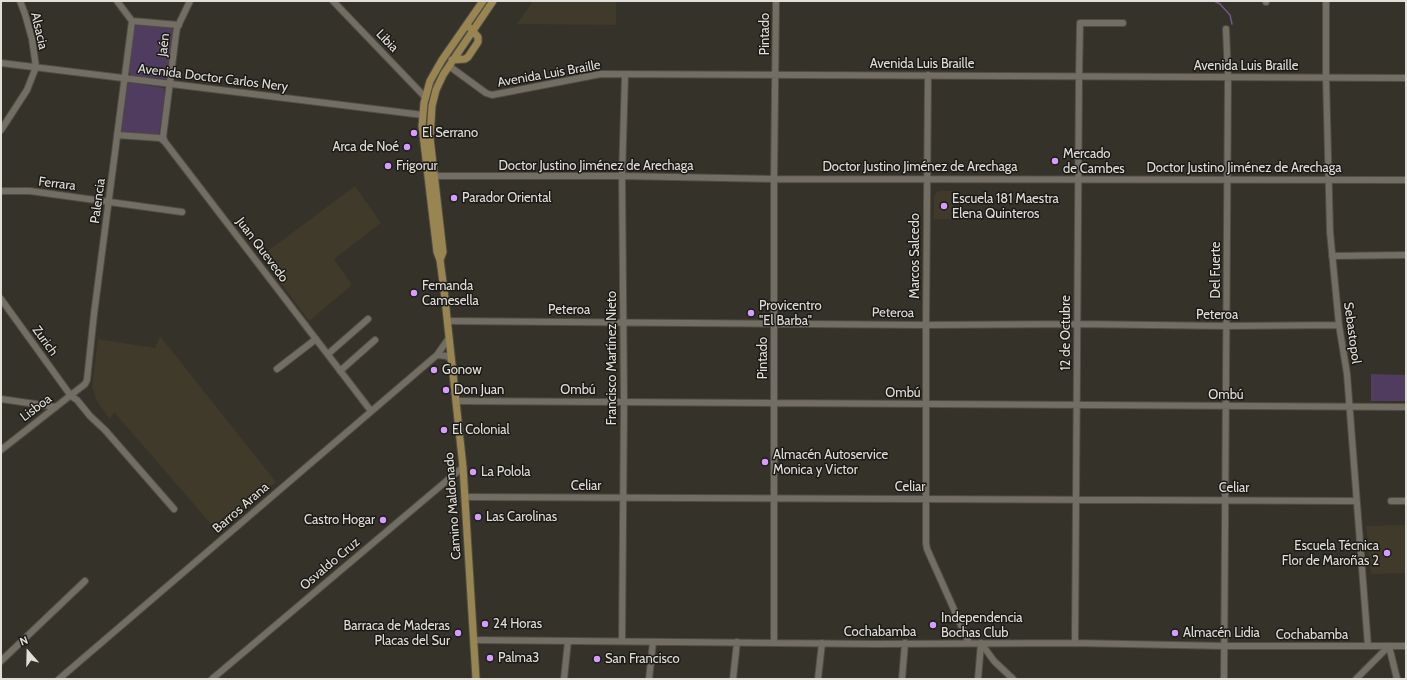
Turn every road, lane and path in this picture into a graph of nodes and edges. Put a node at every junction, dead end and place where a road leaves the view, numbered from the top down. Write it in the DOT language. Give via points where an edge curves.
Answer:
graph roads {
  1 [pos="20,1"];
  2 [pos="117,1"];
  3 [pos="190,1"];
  4 [pos="334,1"];
  5 [pos="482,1"];
  6 [pos="493,1"];
  7 [pos="776,1"];
  8 [pos="1326,1"];
  9 [pos="132,20"];
  10 [pos="1123,23"];
  11 [pos="179,25"];
  12 [pos="466,25"];
  13 [pos="1226,29"];
  14 [pos="472,30"];
  15 [pos="1,63"];
  16 [pos="450,63"];
  17 [pos="36,67"];
  18 [pos="625,75"];
  19 [pos="776,75"];
  20 [pos="928,75"];
  21 [pos="1079,76"];
  22 [pos="1228,77"];
  23 [pos="1326,77"];
  24 [pos="124,78"];
  25 [pos="1406,78"];
  26 [pos="170,84"];
  27 [pos="425,97"];
  28 [pos="423,115"];
  29 [pos="1,130"];
  30 [pos="117,135"];
  31 [pos="164,142"];
  32 [pos="431,176"];
  33 [pos="622,176"];
  34 [pos="927,178"];
  35 [pos="1078,178"];
  36 [pos="774,179"];
  37 [pos="1328,179"];
  38 [pos="1227,180"];
  39 [pos="1406,180"];
  40 [pos="1,191"];
  41 [pos="109,201"];
  42 [pos="182,212"];
  43 [pos="1406,255"];
  44 [pos="1332,256"];
  45 [pos="1,298"];
  46 [pos="368,319"];
  47 [pos="447,321"];
  48 [pos="623,321"];
  49 [pos="774,323"];
  50 [pos="1078,324"];
  51 [pos="926,325"];
  52 [pos="1339,325"];
  53 [pos="1226,326"];
  54 [pos="449,338"];
  55 [pos="316,339"];
  56 [pos="375,340"];
  57 [pos="328,354"];
  58 [pos="438,355"];
  59 [pos="452,361"];
  60 [pos="277,368"];
  61 [pos="340,371"];
  62 [pos="85,384"];
  63 [pos="71,396"];
  64 [pos="1,399"];
  65 [pos="456,401"];
  66 [pos="624,401"];
  67 [pos="774,403"];
  68 [pos="926,404"];
  69 [pos="1077,405"];
  70 [pos="1226,406"];
  71 [pos="56,407"];
  72 [pos="1349,407"];
  73 [pos="1406,407"];
  74 [pos="371,411"];
  75 [pos="1,450"];
  76 [pos="463,467"];
  77 [pos="465,497"];
  78 [pos="623,497"];
  79 [pos="774,498"];
  80 [pos="926,498"];
  81 [pos="1076,499"];
  82 [pos="1226,499"];
  83 [pos="1356,501"];
  84 [pos="1391,501"];
  85 [pos="1406,501"];
  86 [pos="174,509"];
  87 [pos="85,581"];
  88 [pos="474,640"];
  89 [pos="568,641"];
  90 [pos="622,641"];
  91 [pos="652,642"];
  92 [pos="737,642"];
  93 [pos="774,642"];
  94 [pos="822,643"];
  95 [pos="905,643"];
  96 [pos="970,643"];
  97 [pos="1075,643"];
  98 [pos="981,644"];
  99 [pos="1225,646"];
  100 [pos="1368,646"];
  101 [pos="1389,646"];
  102 [pos="1406,646"];
  103 [pos="1,661"];
  104 [pos="59,679"];
  105 [pos="212,679"];
  106 [pos="476,679"];
  107 [pos="564,679"];
  108 [pos="648,679"];
  109 [pos="733,679"];
  110 [pos="818,679"];
  111 [pos="902,679"];
  112 [pos="978,679"];
  113 [pos="1013,679"];
  114 [pos="1224,679"];
  115 [pos="1356,679"];
  116 [pos="1397,679"];
  1 -- 17 [label="street, Alsacia" via="32,39"];
  2 -- 9 [label="street"];
  3 -- 11 [label="street, Jaén"];
  4 -- 27 [label="street, Libia"];
  5 -- 12 [label="main road, Camino Maldonado"];
  6 -- 14 [label="main road, Camino Maldonado"];
  7 -- 19 [label="street, Pintado"];
  8 -- 23 [label="street, Sebastopol"];
  9 -- 11 [label="street"];
  9 -- 24 [label="street, Palencia"];
  10 -- 21 [label="street, 12 de Octubre" via="1080,23"];
  11 -- 26 [label="street, Jaén"];
  12 -- 14 [label="main road"];
  12 -- 27 [label="main road, Camino Maldonado" via="436,70"];
  13 -- 22 [label="street, Del Fuerte"];
  14 -- 16 [label="main road, Camino Maldonado"];
  14 -- 16 [label="main road" via="479,39 475,48 465,59"];
  15 -- 17 [label="street, Avenida Doctor Carlos Nery"];
  16 -- 18 [label="street, Avenida Luis Braille" via="486,93 492,95 601,74"];
  16 -- 32 [label="main road, Camino Maldonado" via="438,85 432,106"];
  17 -- 24 [label="street, Avenida Doctor Carlos Nery"];
  17 -- 29 [label="street" via="28,90"];
  18 -- 19 [label="street, Avenida Luis Braille"];
  18 -- 33 [label="street, Francisco Martínez Nieto"];
  19 -- 20 [label="street, Avenida Luis Braille"];
  19 -- 36 [label="street, Pintado"];
  20 -- 21 [label="street, Avenida Luis Braille"];
  20 -- 34 [label="street, Marcos Salcedo"];
  21 -- 22 [label="street, Avenida Luis Braille"];
  21 -- 35 [label="street, 12 de Octubre"];
  22 -- 23 [label="street, Avenida Luis Braille"];
  22 -- 38 [label="street, Del Fuerte"];
  23 -- 25 [label="street, Avenida Luis Braille"];
  23 -- 37 [label="street, Sebastopol"];
  24 -- 26 [label="street, Avenida Doctor Carlos Nery"];
  24 -- 30 [label="street, Palencia"];
  26 -- 28 [label="street, Avenida Doctor Carlos Nery"];
  26 -- 31 [label="street, Jaén"];
  27 -- 28 [label="main road, Camino Maldonado"];
  28 -- 32 [label="main road, Camino Maldonado" via="423,138"];
  30 -- 31 [label="street" via="160,138"];
  30 -- 41 [label="street, Palencia"];
  31 -- 55 [label="street, Juan Quevedo"];
  32 -- 33 [label="street, Doctor Justino Jiménez de Arechaga"];
  32 -- 47 [label="main road, Camino Maldonado" via="436,252 440,260"];
  33 -- 36 [label="street, Doctor Justino Jiménez de Arechaga"];
  33 -- 48 [label="street, Francisco Martínez Nieto"];
  34 -- 35 [label="street, Doctor Justino Jiménez de Arechaga"];
  34 -- 36 [label="street, Doctor Justino Jiménez de Arechaga"];
  34 -- 51 [label="street, Marcos Salcedo"];
  35 -- 38 [label="street, Doctor Justino Jiménez de Arechaga"];
  35 -- 50 [label="street, 12 de Octubre"];
  36 -- 49 [label="street, Pintado"];
  37 -- 38 [label="street, Doctor Justino Jiménez de Arechaga"];
  37 -- 39 [label="street, Doctor Justino Jiménez de Arechaga"];
  37 -- 44 [label="street, Sebastopol"];
  38 -- 53 [label="street, Del Fuerte"];
  40 -- 41 [label="street, Ferrara" via="30,191"];
  41 -- 42 [label="street, Ferrara"];
  41 -- 62 [label="street, Palencia"];
  43 -- 44 [label="street"];
  44 -- 52 [label="street, Sebastopol"];
  45 -- 63 [label="street, Zurich"];
  46 -- 57 [label="street"];
  47 -- 48 [label="street, Peteroa"];
  47 -- 54 [label="main road, Camino Maldonado"];
  48 -- 49 [label="street, Peteroa"];
  48 -- 66 [label="street, Francisco Martínez Nieto"];
  49 -- 51 [label="street, Peteroa"];
  49 -- 67 [label="street, Pintado"];
  50 -- 51 [label="street, Peteroa"];
  50 -- 53 [label="street, Peteroa"];
  50 -- 69 [label="street, 12 de Octubre"];
  51 -- 68 [label="street, Marcos Salcedo"];
  52 -- 53 [label="street, Peteroa"];
  52 -- 72 [label="street, Sebastopol" via="1347,374"];
  53 -- 70 [label="street, Del Fuerte"];
  54 -- 58 [label="street, Barros Arana"];
  54 -- 59 [label="main road, Camino Maldonado"];
  55 -- 57 [label="street, Juan Quevedo"];
  55 -- 60 [label="street"];
  56 -- 61 [label="street"];
  57 -- 61 [label="street, Juan Quevedo"];
  58 -- 59 [label="street" via="447,356"];
  58 -- 74 [label="street, Barros Arana"];
  59 -- 65 [label="main road, Camino Maldonado"];
  61 -- 74 [label="street, Juan Quevedo"];
  62 -- 63 [label="street, Lisboa"];
  63 -- 71 [label="street, Lisboa"];
  63 -- 86 [label="street, Zurich" via="105,430"];
  64 -- 71 [label="street"];
  65 -- 66 [label="street, Ombú"];
  65 -- 76 [label="main road, Camino Maldonado"];
  66 -- 67 [label="street, Ombú"];
  66 -- 78 [label="street, Francisco Martínez Nieto"];
  67 -- 68 [label="street, Ombú"];
  67 -- 79 [label="street, Pintado"];
  68 -- 69 [label="street, Ombú"];
  68 -- 80 [label="street, Marcos Salcedo"];
  69 -- 70 [label="street, Ombú"];
  69 -- 81 [label="street, 12 de Octubre"];
  70 -- 72 [label="street, Ombú"];
  70 -- 82 [label="street, Del Fuerte"];
  71 -- 75 [label="street, Lisboa"];
  72 -- 73 [label="street, Ombú"];
  72 -- 83 [label="street, Sebastopol"];
  74 -- 104 [label="street, Barros Arana"];
  76 -- 77 [label="main road, Camino Maldonado"];
  76 -- 105 [label="street, Osvaldo Cruz"];
  77 -- 78 [label="street, Celiar"];
  77 -- 88 [label="main road, Camino Maldonado"];
  78 -- 79 [label="street, Celiar"];
  78 -- 90 [label="street, Francisco Martínez Nieto"];
  79 -- 80 [label="street, Celiar"];
  79 -- 93 [label="street, Pintado"];
  80 -- 81 [label="street, Celiar"];
  80 -- 96 [label="street, Marcos Salcedo" via="927,549"];
  81 -- 82 [label="street, Celiar"];
  81 -- 97 [label="street, 12 de Octubre"];
  82 -- 83 [label="street, Celiar"];
  82 -- 99 [label="street, Del Fuerte"];
  83 -- 100 [label="street, Sebastopol"];
  84 -- 85 [label="street"];
  87 -- 103 [label="street"];
  88 -- 89 [label="street, Cochabamba"];
  88 -- 106 [label="main road, Camino Maldonado"];
  89 -- 90 [label="street, Cochabamba"];
  89 -- 107 [label="street"];
  90 -- 91 [label="street, Cochabamba"];
  91 -- 92 [label="street, Cochabamba"];
  91 -- 108 [label="street"];
  92 -- 93 [label="street, Cochabamba"];
  92 -- 109 [label="street"];
  93 -- 94 [label="street, Cochabamba"];
  94 -- 95 [label="street, Cochabamba"];
  94 -- 110 [label="street"];
  95 -- 96 [label="street, Cochabamba"];
  95 -- 111 [label="street"];
  96 -- 98 [label="street, Cochabamba"];
  97 -- 98 [label="street, Cochabamba"];
  97 -- 99 [label="street, Cochabamba"];
  98 -- 112 [label="street"];
  98 -- 113 [label="street"];
  99 -- 100 [label="street, Cochabamba"];
  99 -- 114 [label="street, Del Fuerte"];
  100 -- 101 [label="street, Cochabamba"];
  101 -- 102 [label="street, Cochabamba"];
  101 -- 115 [label="street"];
  101 -- 116 [label="street"];
}
